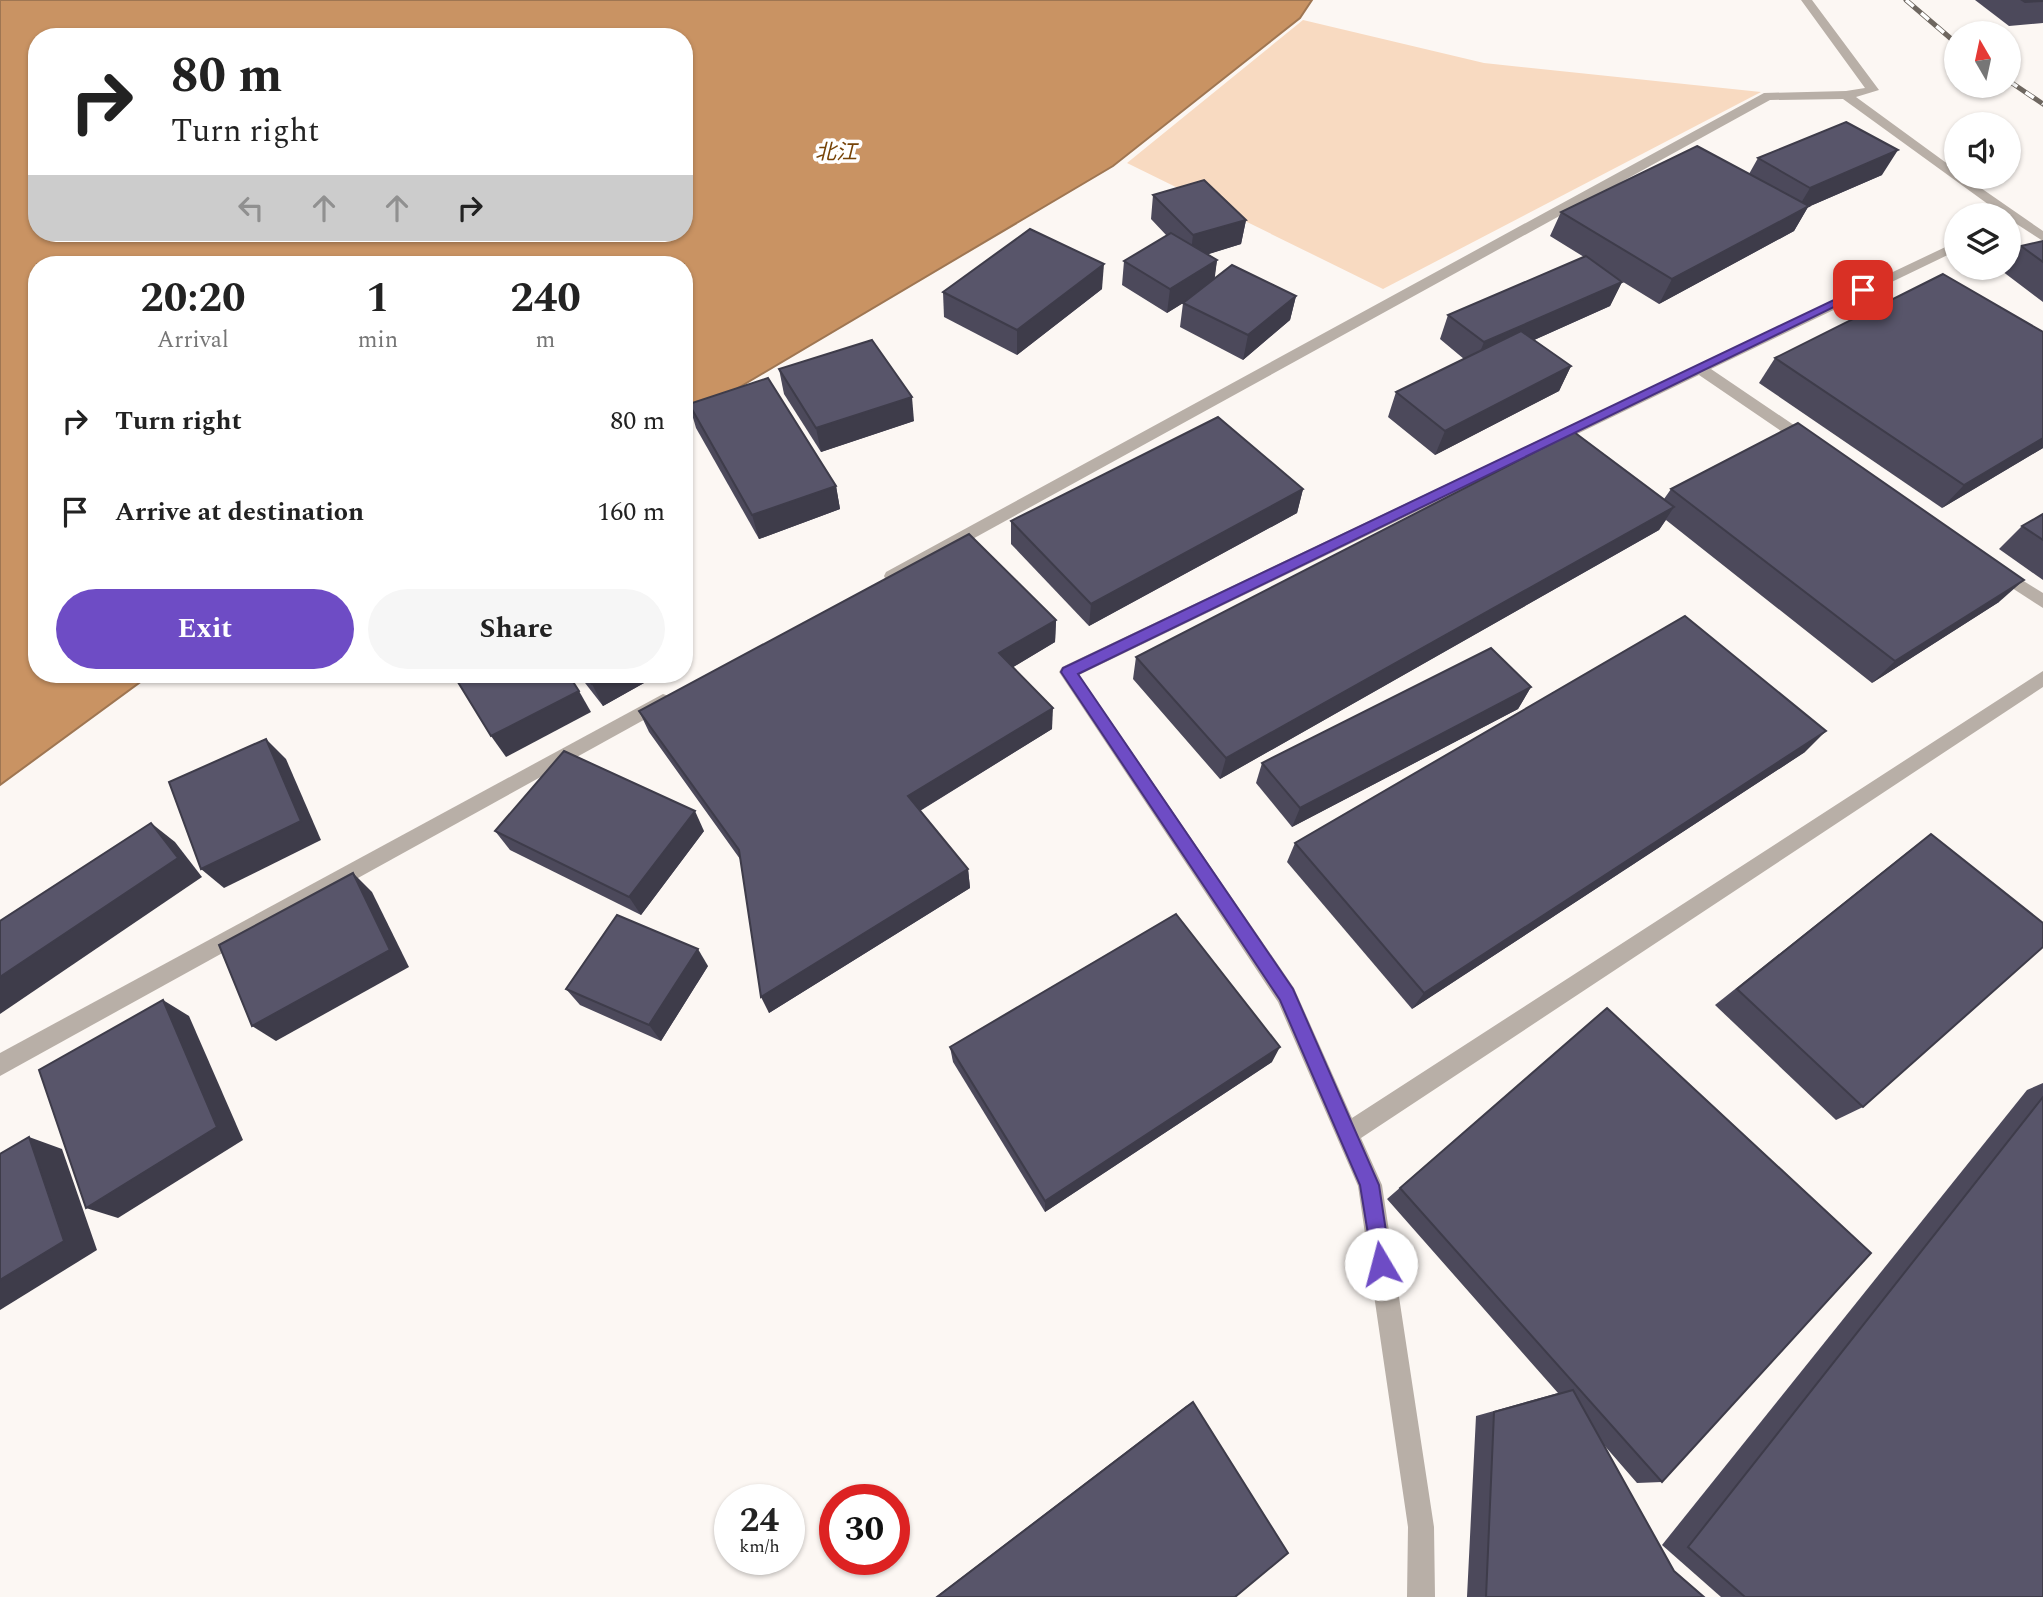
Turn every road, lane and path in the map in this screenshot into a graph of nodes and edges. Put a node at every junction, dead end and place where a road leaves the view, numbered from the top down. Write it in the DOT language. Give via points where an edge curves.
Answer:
graph roads {
  1 [pos="1806,0"];
  2 [pos="1846,95"];
  3 [pos="1944,167"];
  4 [pos="1973,189"];
  5 [pos="1991,203"];
  6 [pos="2021,224"];
  7 [pos="2043,236"];
  8 [pos="1944,252"];
  9 [pos="1700,369"];
  10 [pos="1826,454"];
  11 [pos="1986,563"];
  12 [pos="872,587"];
  13 [pos="2043,602"];
  14 [pos="2043,678"];
  15 [pos="675,695"];
  16 [pos="0,1065"];
  17 [pos="1347,1134"];
  18 [pos="1421,1597"];
  1 -- 2 [label="street" via="1873,90"];
  2 -- 3 [label="street"];
  2 -- 12 [label="street" via="1768,96"];
  4 -- 5 [label="street"];
  6 -- 7 [label="street"];
  8 -- 9 [label="street"];
  9 -- 10 [label="street"];
  9 -- 17 [label="street" via="1068,672 1286,995"];
  11 -- 13 [label="street"];
  14 -- 17 [label="street"];
  15 -- 16 [label="street"];
  17 -- 18 [label="street" via="1370,1185 1421,1527"];
}
